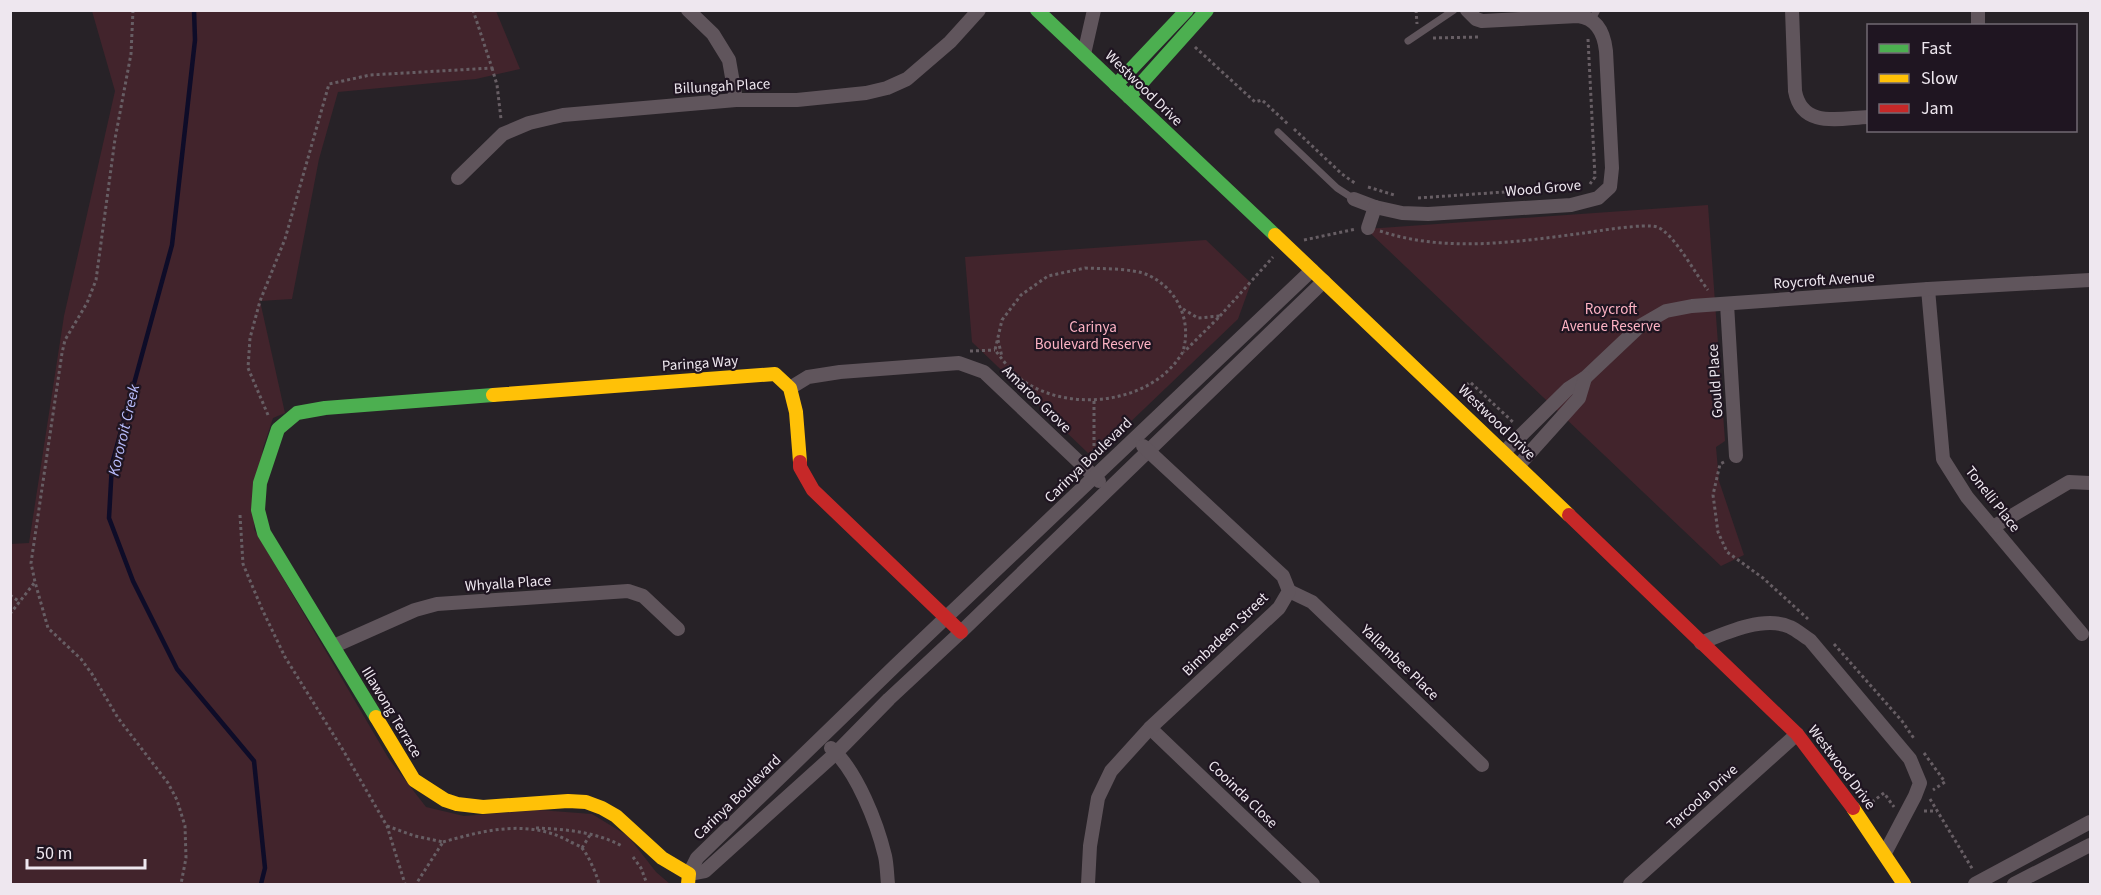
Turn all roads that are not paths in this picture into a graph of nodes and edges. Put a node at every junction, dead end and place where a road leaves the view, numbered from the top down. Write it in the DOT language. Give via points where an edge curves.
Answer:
graph roads {
  1 [pos="688,10"];
  2 [pos="979,10"];
  3 [pos="1037,10"];
  4 [pos="1094,10"];
  5 [pos="1187,10"];
  6 [pos="1207,10"];
  7 [pos="1454,10"];
  8 [pos="1467,10"];
  9 [pos="1792,10"];
  10 [pos="1594,15"];
  11 [pos="1408,41"];
  12 [pos="1084,54"];
  13 [pos="1116,85"];
  14 [pos="1129,97"];
  15 [pos="736,100"];
  16 [pos="1867,117"];
  17 [pos="1278,132"];
  18 [pos="458,178"];
  19 [pos="1354,199"];
  20 [pos="1375,207"];
  21 [pos="1368,228"];
  22 [pos="1312,270"];
  23 [pos="2091,280"];
  24 [pos="1324,281"];
  25 [pos="1928,289"];
  26 [pos="1726,304"];
  27 [pos="1244,335"];
  28 [pos="1255,348"];
  29 [pos="1585,378"];
  30 [pos="790,388"];
  31 [pos="1186,390"];
  32 [pos="1198,403"];
  33 [pos="297,413"];
  34 [pos="1134,439"];
  35 [pos="1148,451"];
  36 [pos="1504,452"];
  37 [pos="1736,456"];
  38 [pos="1518,466"];
  39 [pos="1094,477"];
  40 [pos="2091,483"];
  41 [pos="1107,490"];
  42 [pos="1993,527"];
  43 [pos="1022,546"];
  44 [pos="1037,558"];
  45 [pos="1289,591"];
  46 [pos="947,618"];
  47 [pos="678,629"];
  48 [pos="961,632"];
  49 [pos="2082,634"];
  50 [pos="1701,643"];
  51 [pos="334,646"];
  52 [pos="896,665"];
  53 [pos="910,678"];
  54 [pos="874,686"];
  55 [pos="889,699"];
  56 [pos="1150,728"];
  57 [pos="1797,734"];
  58 [pos="821,739"];
  59 [pos="836,753"];
  60 [pos="1482,765"];
  61 [pos="748,808"];
  62 [pos="760,821"];
  63 [pos="2085,825"];
  64 [pos="2089,846"];
  65 [pos="1885,853"];
  66 [pos="689,879"];
  67 [pos="888,885"];
  68 [pos="1088,885"];
  69 [pos="1313,885"];
  70 [pos="1630,885"];
  71 [pos="1904,885"];
  72 [pos="1975,885"];
  73 [pos="2014,885"];
  1 -- 15 [label="street" via="712,34 729,60"];
  2 -- 15 [label="street, Billungah Place" via="916,72 887,88 797,100"];
  3 -- 12 [label="street, Westwood Drive"];
  4 -- 12 [label="street"];
  5 -- 13 [label="street"];
  6 -- 14 [label="street"];
  7 -- 11 [label="lane"];
  8 -- 10 [label="street, Wood Grove" via="1482,21"];
  9 -- 16 [label="street" via="1795,91 1802,110 1819,118"];
  10 -- 20 [label="street, Wood Grove" via="1606,51 1612,168 1611,185 1604,193 1571,205 1428,214"];
  12 -- 13 [label="street, Westwood Drive"];
  13 -- 14 [label="street, Westwood Drive"];
  14 -- 22 [label="street, Westwood Drive"];
  15 -- 18 [label="street, Billungah Place" via="563,115 529,123 503,134"];
  17 -- 19 [label="lane, Wood Grove"];
  19 -- 20 [label="street, Wood Grove"];
  20 -- 21 [label="street"];
  22 -- 24 [label="street, Westwood Drive"];
  22 -- 27 [label="street, Carinya Boulevard"];
  23 -- 25 [label="street, Roycroft Avenue"];
  24 -- 28 [label="street"];
  24 -- 36 [label="street, Westwood Drive"];
  25 -- 26 [label="street, Roycroft Avenue"];
  25 -- 42 [label="street, Tonelli Place" via="1943,459 1967,497"];
  26 -- 29 [label="street, Roycroft Avenue" via="1666,310 1640,326"];
  26 -- 37 [label="street, Gould Place"];
  27 -- 28 [label="lane"];
  27 -- 31 [label="street, Carinya Boulevard"];
  28 -- 32 [label="street"];
  29 -- 36 [label="street, Roycroft Avenue" via="1568,388"];
  29 -- 38 [label="street, Roycroft Avenue" via="1579,398"];
  30 -- 33 [label="street, Paringa Way" via="775,374"];
  30 -- 39 [label="street, Amaroo Grove" via="808,377 840,372 959,363 984,372"];
  30 -- 46 [label="street" via="800,467 813,490"];
  31 -- 32 [label="lane"];
  31 -- 34 [label="street, Carinya Boulevard"];
  32 -- 35 [label="street"];
  33 -- 51 [label="street, Illawong Terrace" via="278,429 260,483 258,510 264,533"];
  34 -- 35 [label="street, Bimbadeen Street"];
  34 -- 39 [label="street, Carinya Boulevard"];
  35 -- 41 [label="street"];
  35 -- 45 [label="street, Bimbadeen Street" via="1283,576"];
  36 -- 38 [label="street, Westwood Drive"];
  38 -- 50 [label="street, Westwood Drive"];
  39 -- 41 [label="street, Amaroo Grove"];
  39 -- 43 [label="street, Carinya Boulevard"];
  40 -- 42 [label="street" via="2069,482"];
  41 -- 44 [label="street"];
  42 -- 49 [label="street, Tonelli Place"];
  43 -- 44 [label="lane"];
  43 -- 46 [label="street, Carinya Boulevard"];
  44 -- 48 [label="street"];
  45 -- 56 [label="street, Bimbadeen Street" via="1279,608"];
  45 -- 60 [label="street, Yallambee Place" via="1312,602"];
  46 -- 48 [label="street"];
  46 -- 52 [label="street, Carinya Boulevard"];
  47 -- 51 [label="street, Whyalla Place" via="643,596 628,591 436,604"];
  48 -- 53 [label="street"];
  50 -- 57 [label="street, Westwood Drive"];
  50 -- 65 [label="street" via="1732,630 1765,623 1789,626 1809,640 1910,759 1920,783"];
  51 -- 66 [label="street, Illawong Terrace" via="414,780 445,800 473,808 582,801 605,808"];
  52 -- 53 [label="lane"];
  52 -- 54 [label="street, Carinya Boulevard"];
  53 -- 55 [label="street"];
  54 -- 55 [label="lane"];
  54 -- 58 [label="street, Carinya Boulevard"];
  55 -- 59 [label="street"];
  56 -- 68 [label="street, Bimbadeen Street" via="1111,771 1098,798"];
  56 -- 69 [label="street, Cooinda Close"];
  57 -- 65 [label="street, Westwood Drive"];
  57 -- 70 [label="street, Tarcoola Drive"];
  58 -- 59 [label="street"];
  58 -- 61 [label="street, Carinya Boulevard"];
  59 -- 62 [label="street"];
  59 -- 67 [label="street" via="867,803 885,857"];
  61 -- 62 [label="lane"];
  61 -- 66 [label="street, Carinya Boulevard" via="697,858"];
  62 -- 66 [label="street" via="705,871"];
  63 -- 64 [label="lane"];
  63 -- 72 [label="street"];
  64 -- 73 [label="street"];
  65 -- 71 [label="street, Westwood Drive"];
}
